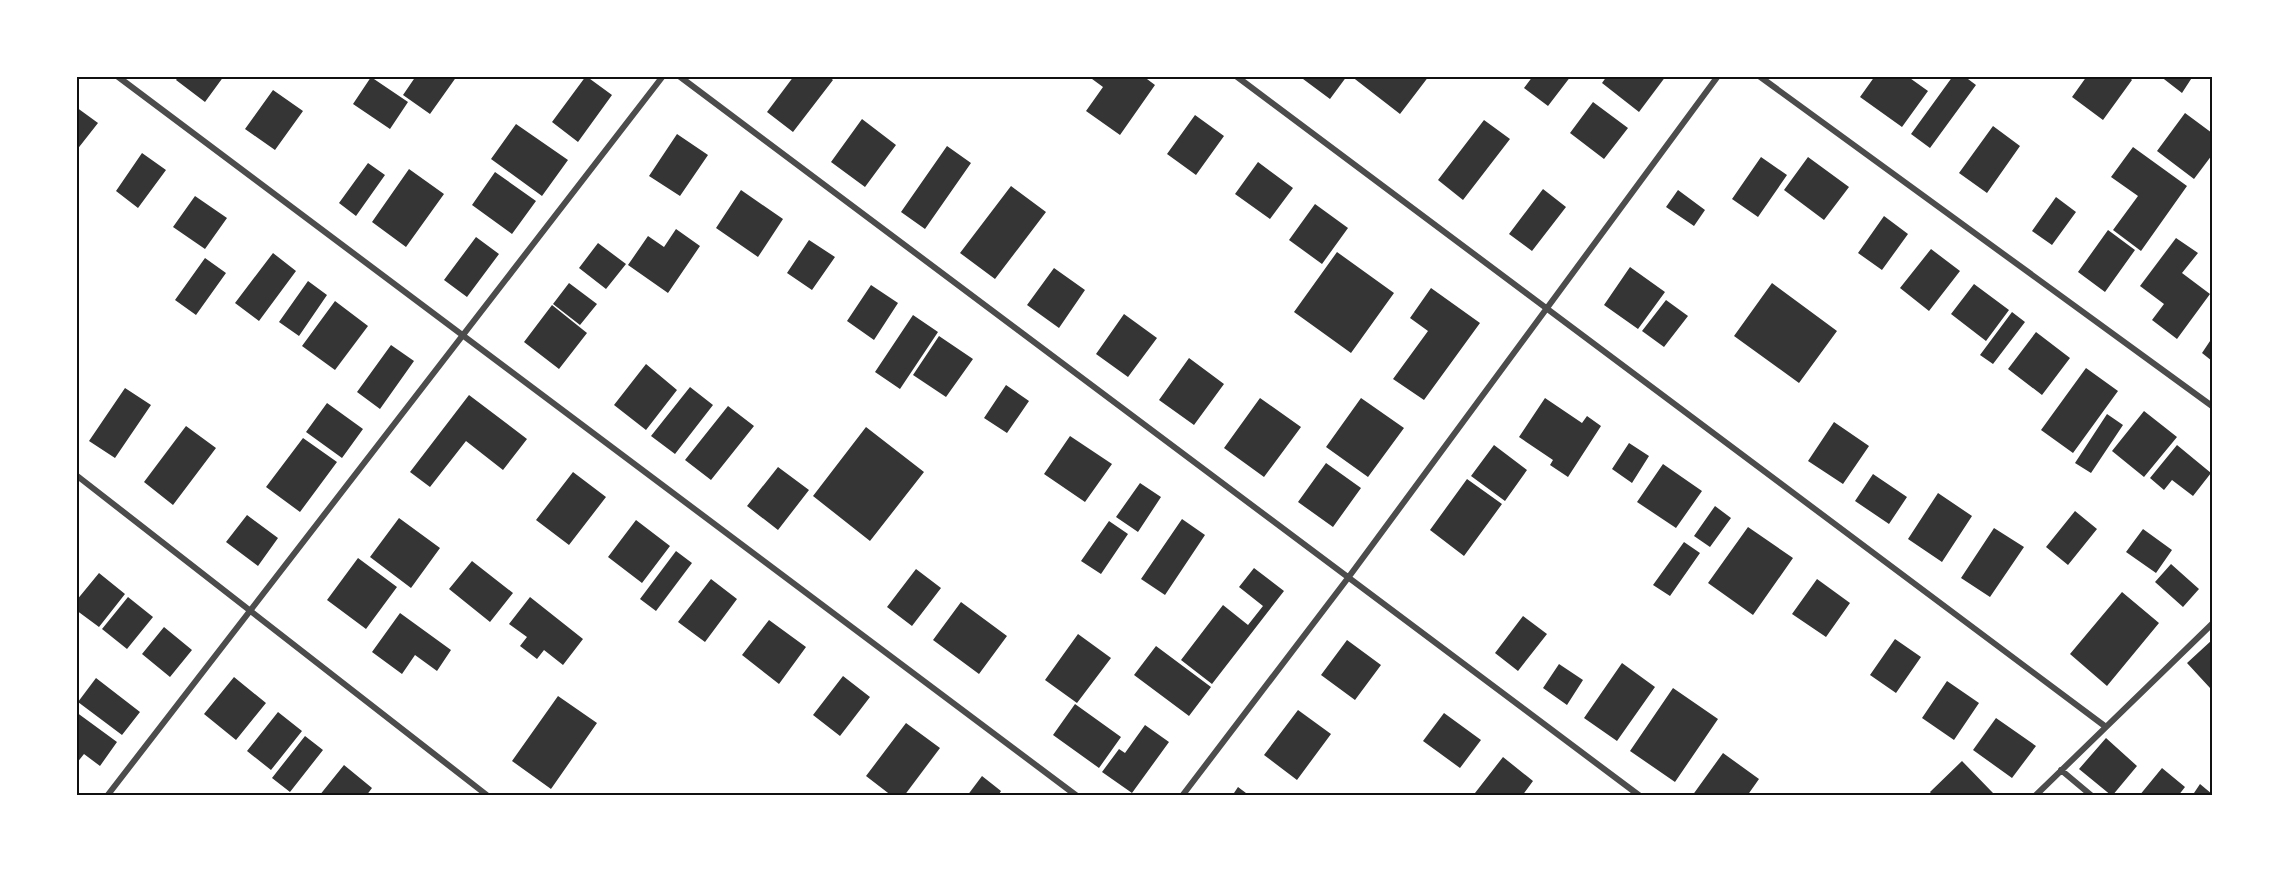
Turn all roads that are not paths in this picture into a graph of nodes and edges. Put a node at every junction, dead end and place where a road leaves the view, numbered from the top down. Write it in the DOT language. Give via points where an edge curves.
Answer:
graph roads {
  1 [pos="117,76"];
  2 [pos="663,76"];
  3 [pos="679,76"];
  4 [pos="1236,76"];
  5 [pos="1719,76"];
  6 [pos="1759,76"];
  7 [pos="1546,309"];
  8 [pos="462,335"];
  9 [pos="2212,406"];
  10 [pos="76,475"];
  11 [pos="1348,578"];
  12 [pos="250,610"];
  13 [pos="2212,624"];
  14 [pos="2106,727"];
  15 [pos="2061,770"];
  16 [pos="106,795"];
  17 [pos="488,795"];
  18 [pos="1077,795"];
  19 [pos="1182,795"];
  20 [pos="1640,795"];
  21 [pos="2035,795"];
  22 [pos="2092,795"];
  1 -- 8 [label="street"];
  2 -- 8 [label="street"];
  3 -- 11 [label="street"];
  4 -- 7 [label="street"];
  5 -- 7 [label="street"];
  6 -- 9 [label="street"];
  7 -- 11 [label="street"];
  7 -- 14 [label="street"];
  8 -- 12 [label="street"];
  8 -- 18 [label="street"];
  10 -- 12 [label="street"];
  11 -- 19 [label="street"];
  11 -- 20 [label="street"];
  12 -- 16 [label="street"];
  12 -- 17 [label="street"];
  13 -- 14 [label="street"];
  14 -- 15 [label="street"];
  15 -- 21 [label="street"];
  15 -- 22 [label="street"];
}
